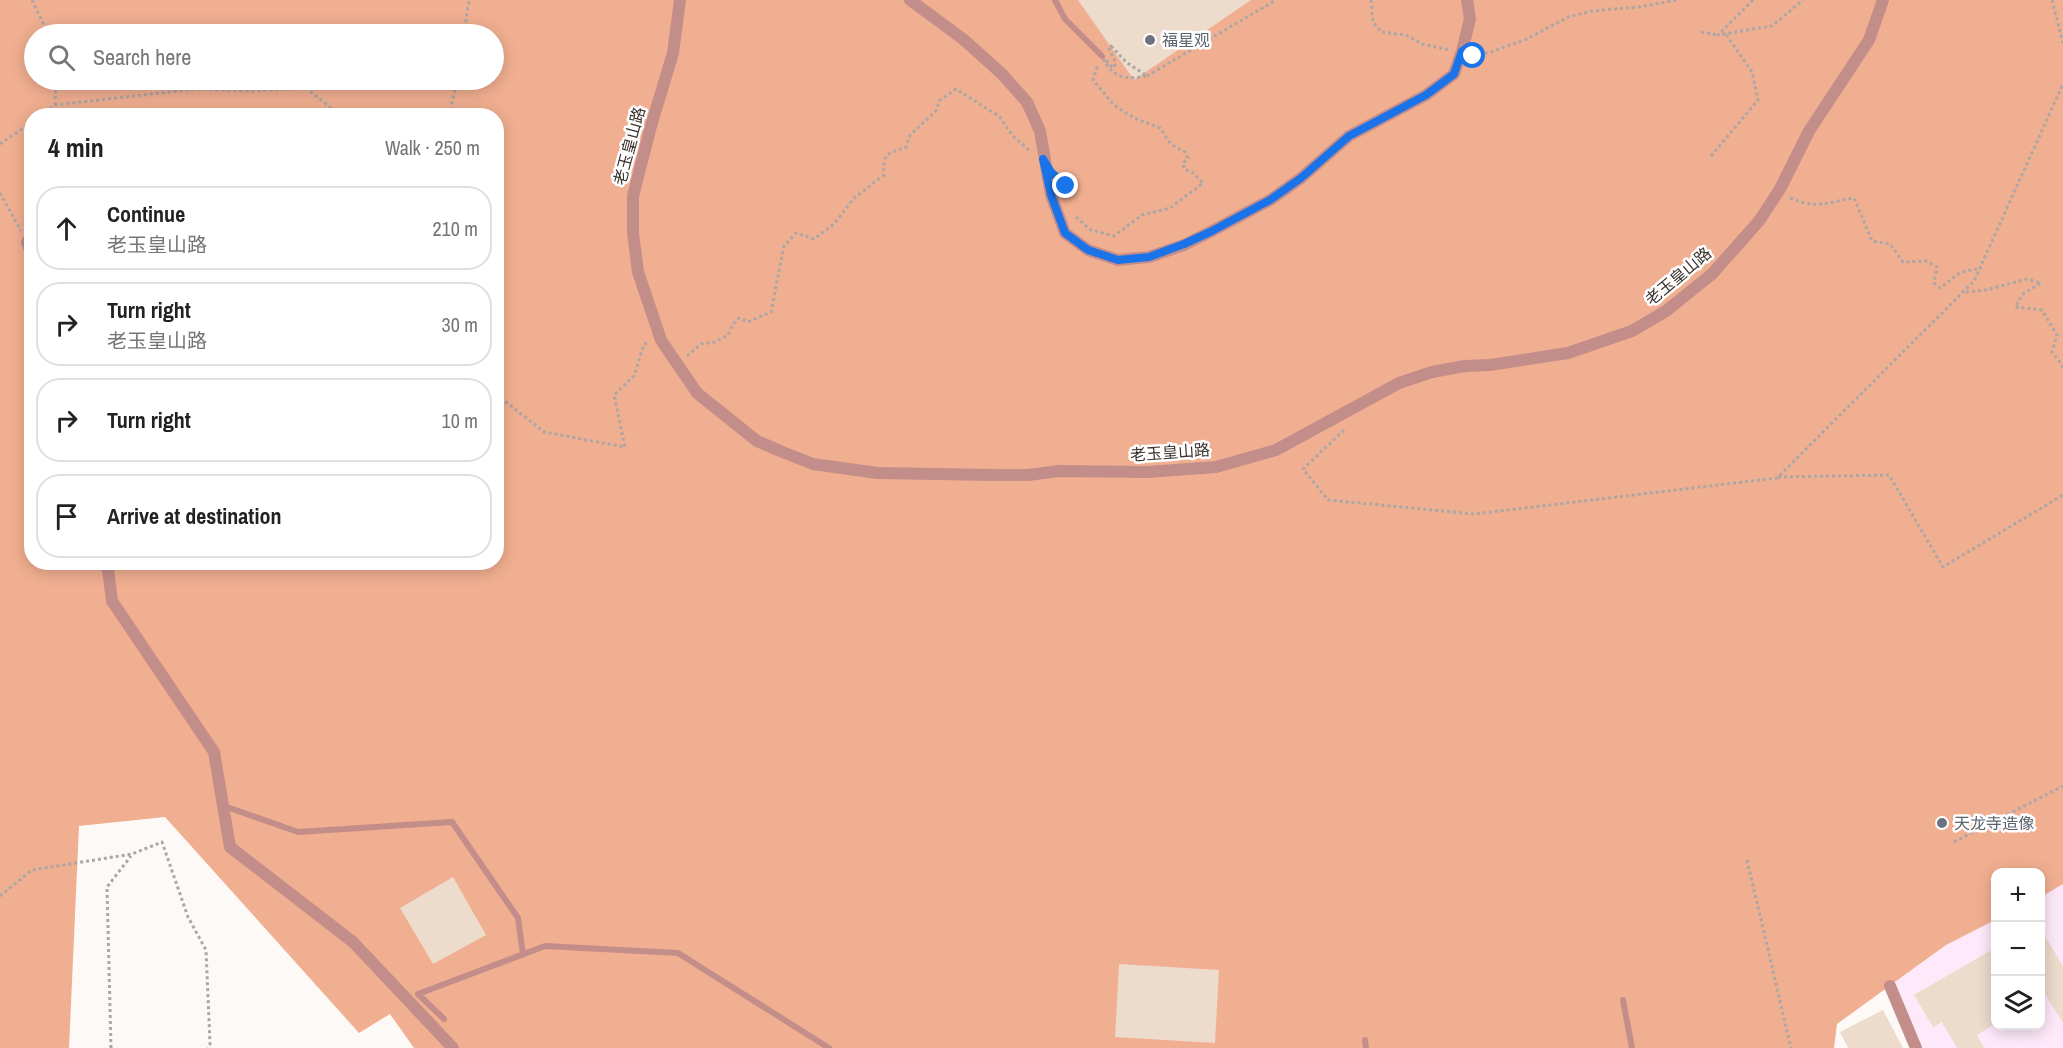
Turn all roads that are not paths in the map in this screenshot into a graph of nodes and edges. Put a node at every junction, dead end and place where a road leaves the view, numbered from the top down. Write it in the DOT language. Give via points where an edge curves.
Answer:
graph roads {
  1 [pos="680,0"];
  2 [pos="910,0"];
  3 [pos="1055,0"];
  4 [pos="1467,0"];
  5 [pos="1883,0"];
  6 [pos="1102,56"];
  7 [pos="108,570"];
  8 [pos="223,806"];
  9 [pos="524,954"];
  10 [pos="1890,986"];
  11 [pos="1623,1000"];
  12 [pos="444,1019"];
  13 [pos="1365,1040"];
  14 [pos="453,1048"];
  15 [pos="829,1048"];
  16 [pos="1366,1048"];
  17 [pos="1632,1048"];
  18 [pos="1916,1048"];
  1 -- 5 [label="street, 老玉皇山路" via="673,53 633,196 633,232 638,272 661,340 697,393 757,441 813,464 877,473 1005,475 1147,472 1216,466 1276,450 1399,383 1432,372 1568,353 1632,331 1666,311 1712,274 1759,221 1809,131 1869,40"];
  2 -- 4 [label="street" via="963,39 1028,102 1040,131 1051,195 1065,233 1088,250 1118,260 1149,257 1201,236 1270,200 1349,136 1426,95 1454,74 1470,19"];
  3 -- 6 [label="lane" via="1065,19"];
  7 -- 8 [label="street" via="112,601 214,752"];
  8 -- 9 [label="lane" via="298,832 452,822 519,918"];
  8 -- 14 [label="street" via="230,847 353,942"];
  9 -- 12 [label="lane" via="418,994"];
  9 -- 15 [label="lane" via="545,946 678,953"];
  10 -- 18 [label="street"];
  11 -- 17 [label="lane"];
  13 -- 16 [label="lane"];
}
